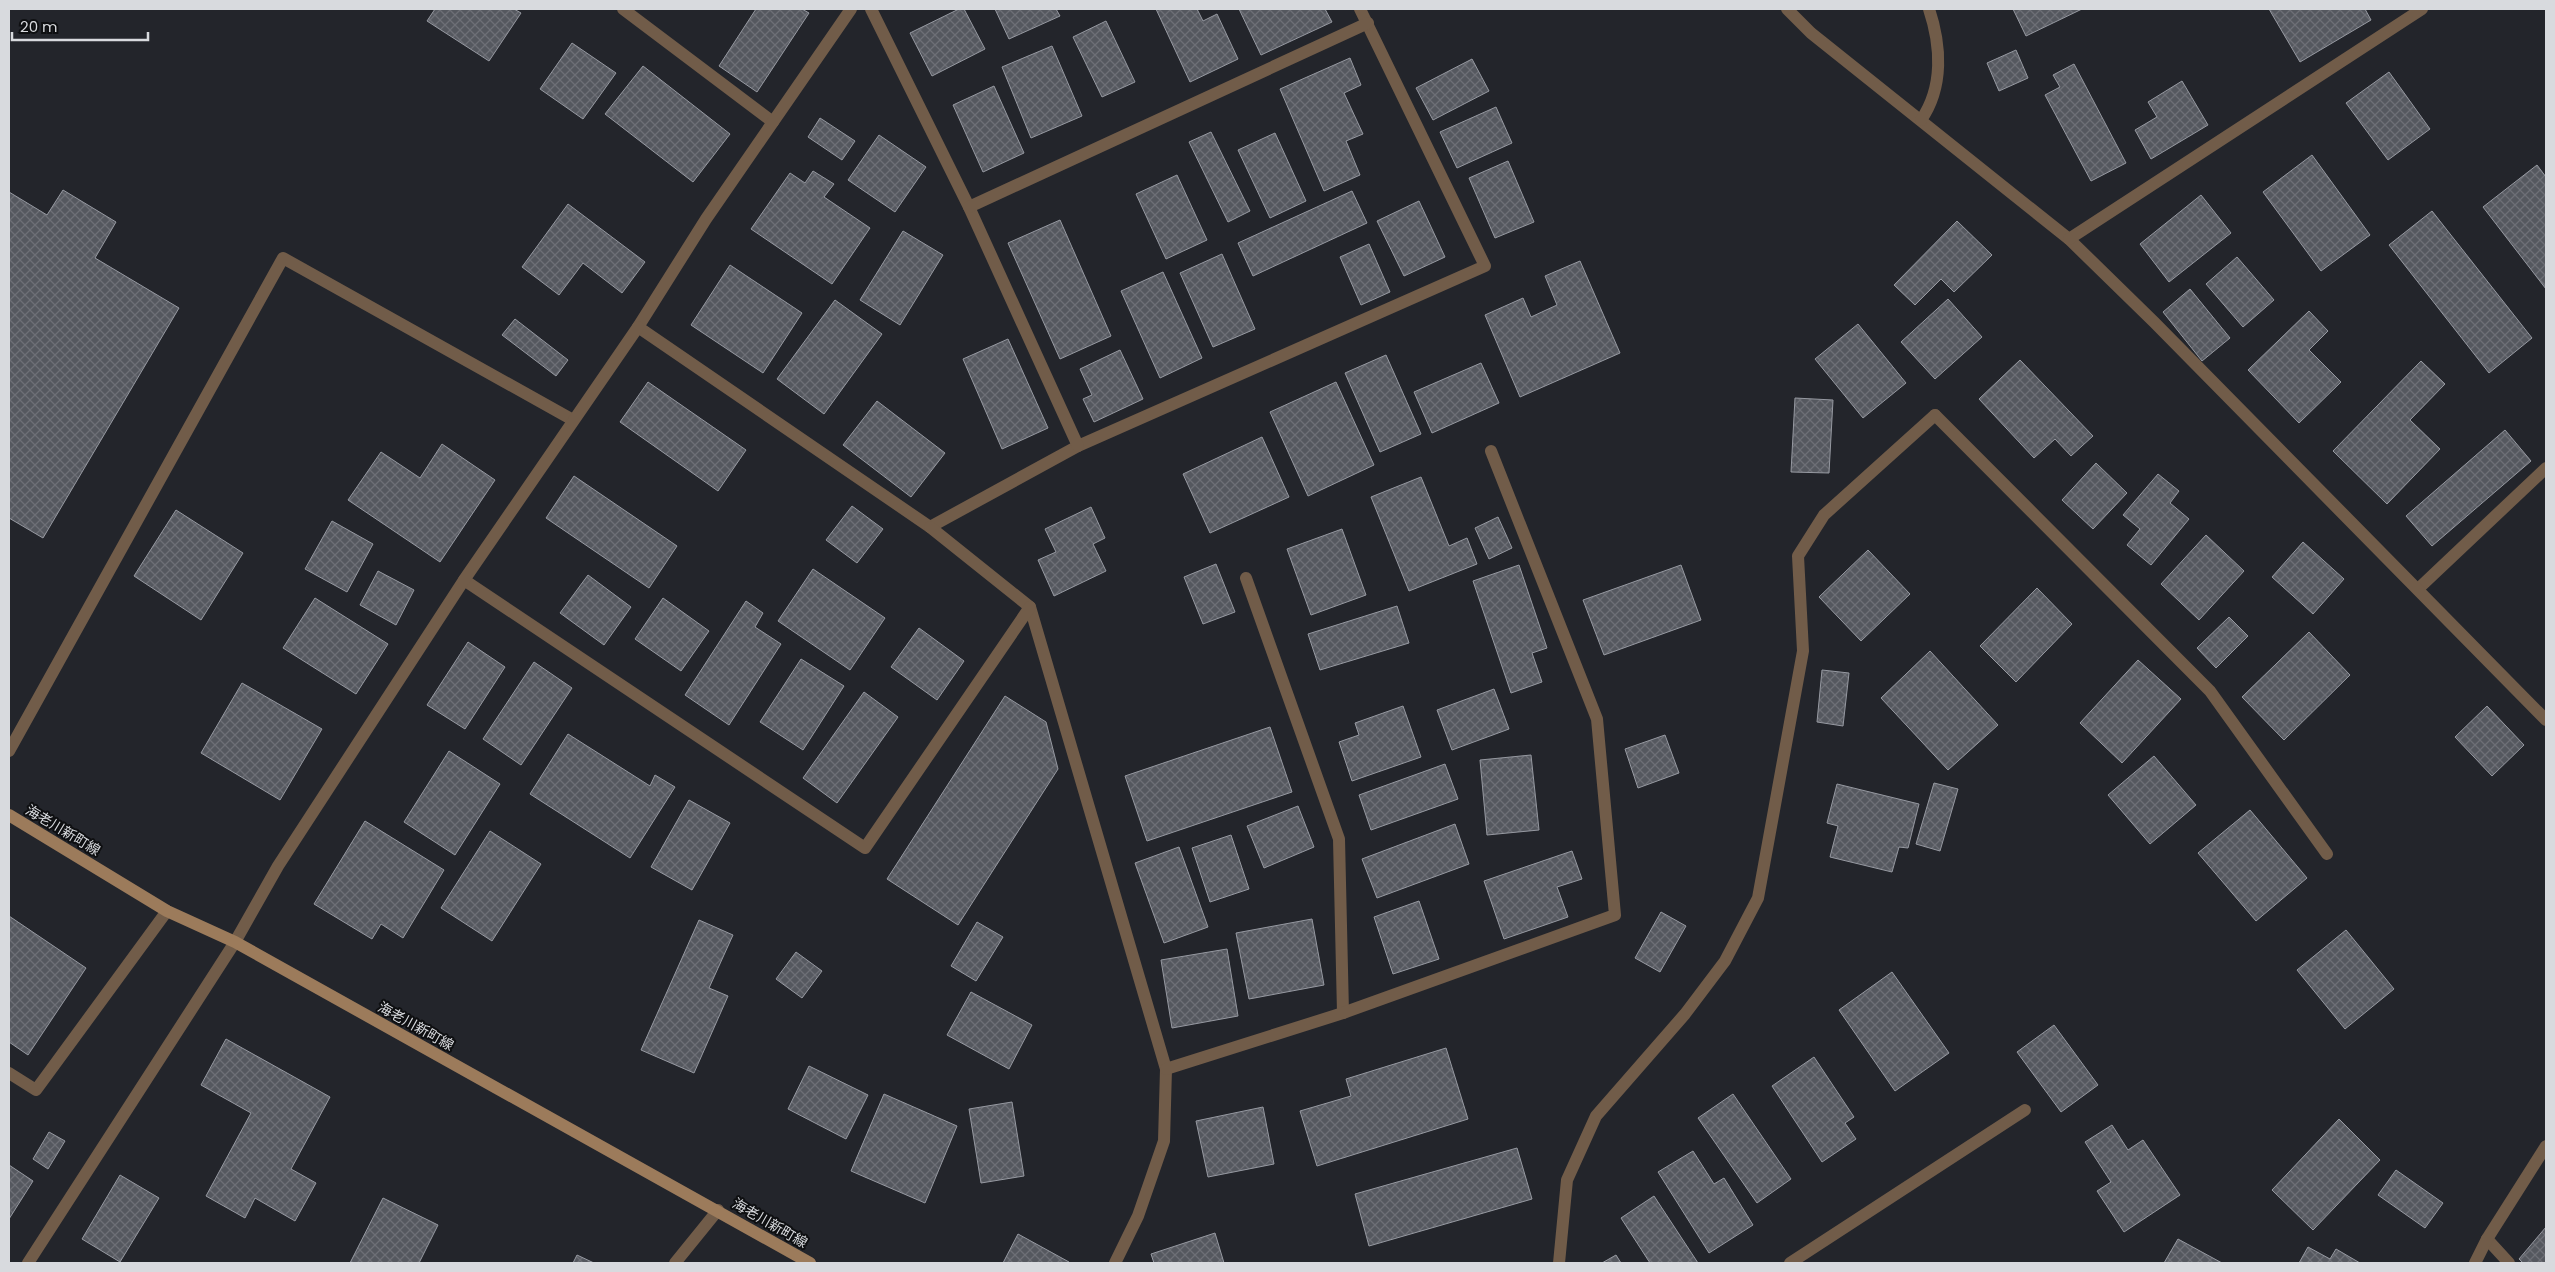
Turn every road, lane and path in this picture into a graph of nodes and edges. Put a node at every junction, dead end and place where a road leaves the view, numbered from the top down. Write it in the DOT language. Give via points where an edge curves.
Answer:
graph roads {
  1 [pos="623,9"];
  2 [pos="851,9"];
  3 [pos="871,9"];
  4 [pos="1360,9"];
  5 [pos="1788,9"];
  6 [pos="1929,9"];
  7 [pos="2422,9"];
  8 [pos="1368,24"];
  9 [pos="1921,120"];
  10 [pos="773,122"];
  11 [pos="969,207"];
  12 [pos="2069,239"];
  13 [pos="638,327"];
  14 [pos="573,420"];
  15 [pos="1078,446"];
  16 [pos="1491,451"];
  17 [pos="2546,468"];
  18 [pos="930,527"];
  19 [pos="1246,578"];
  20 [pos="464,580"];
  21 [pos="2418,589"];
  22 [pos="1030,607"];
  23 [pos="2546,720"];
  24 [pos="9,751"];
  25 [pos="9,814"];
  26 [pos="2327,854"];
  27 [pos="167,911"];
  28 [pos="235,942"];
  29 [pos="1343,1014"];
  30 [pos="1166,1069"];
  31 [pos="9,1073"];
  32 [pos="2026,1110"];
  33 [pos="2546,1146"];
  34 [pos="718,1210"];
  35 [pos="2487,1239"];
  36 [pos="28,1263"];
  37 [pos="675,1263"];
  38 [pos="810,1263"];
  39 [pos="1115,1263"];
  40 [pos="1559,1263"];
  41 [pos="1790,1263"];
  42 [pos="2475,1263"];
  43 [pos="2509,1263"];
  1 -- 10 [label="street"];
  2 -- 10 [label="street"];
  3 -- 11 [label="street"];
  4 -- 8 [label="street"];
  5 -- 9 [label="street" via="1811,33"];
  6 -- 9 [label="street" via="1935,29 1939,68 1930,106"];
  7 -- 12 [label="street"];
  8 -- 11 [label="street"];
  8 -- 15 [label="street" via="1485,266"];
  9 -- 12 [label="street"];
  10 -- 13 [label="street" via="706,219"];
  11 -- 15 [label="street"];
  12 -- 21 [label="street"];
  13 -- 14 [label="street"];
  13 -- 18 [label="street"];
  14 -- 20 [label="street"];
  14 -- 24 [label="street" via="282,258"];
  15 -- 18 [label="street"];
  16 -- 29 [label="street" via="1597,719 1615,915"];
  17 -- 21 [label="street"];
  18 -- 22 [label="street"];
  19 -- 29 [label="street" via="1339,839"];
  20 -- 22 [label="street" via="865,848"];
  20 -- 28 [label="street" via="278,866"];
  21 -- 23 [label="street"];
  22 -- 30 [label="street"];
  25 -- 27 [label="main road, 海老川新町線"];
  26 -- 40 [label="street" via="2210,691 1934,415 1824,515 1798,556 1803,651 1758,898 1725,961 1685,1014 1596,1116 1567,1180"];
  27 -- 28 [label="main road, 海老川新町線"];
  27 -- 31 [label="street" via="36,1090"];
  28 -- 34 [label="main road, 海老川新町線"];
  28 -- 36 [label="street"];
  29 -- 30 [label="street"];
  30 -- 39 [label="street" via="1164,1141 1138,1216"];
  32 -- 41 [label="street"];
  33 -- 35 [label="street"];
  34 -- 37 [label="street"];
  34 -- 38 [label="main road, 海老川新町線"];
  35 -- 42 [label="street"];
  35 -- 43 [label="street"];
}
